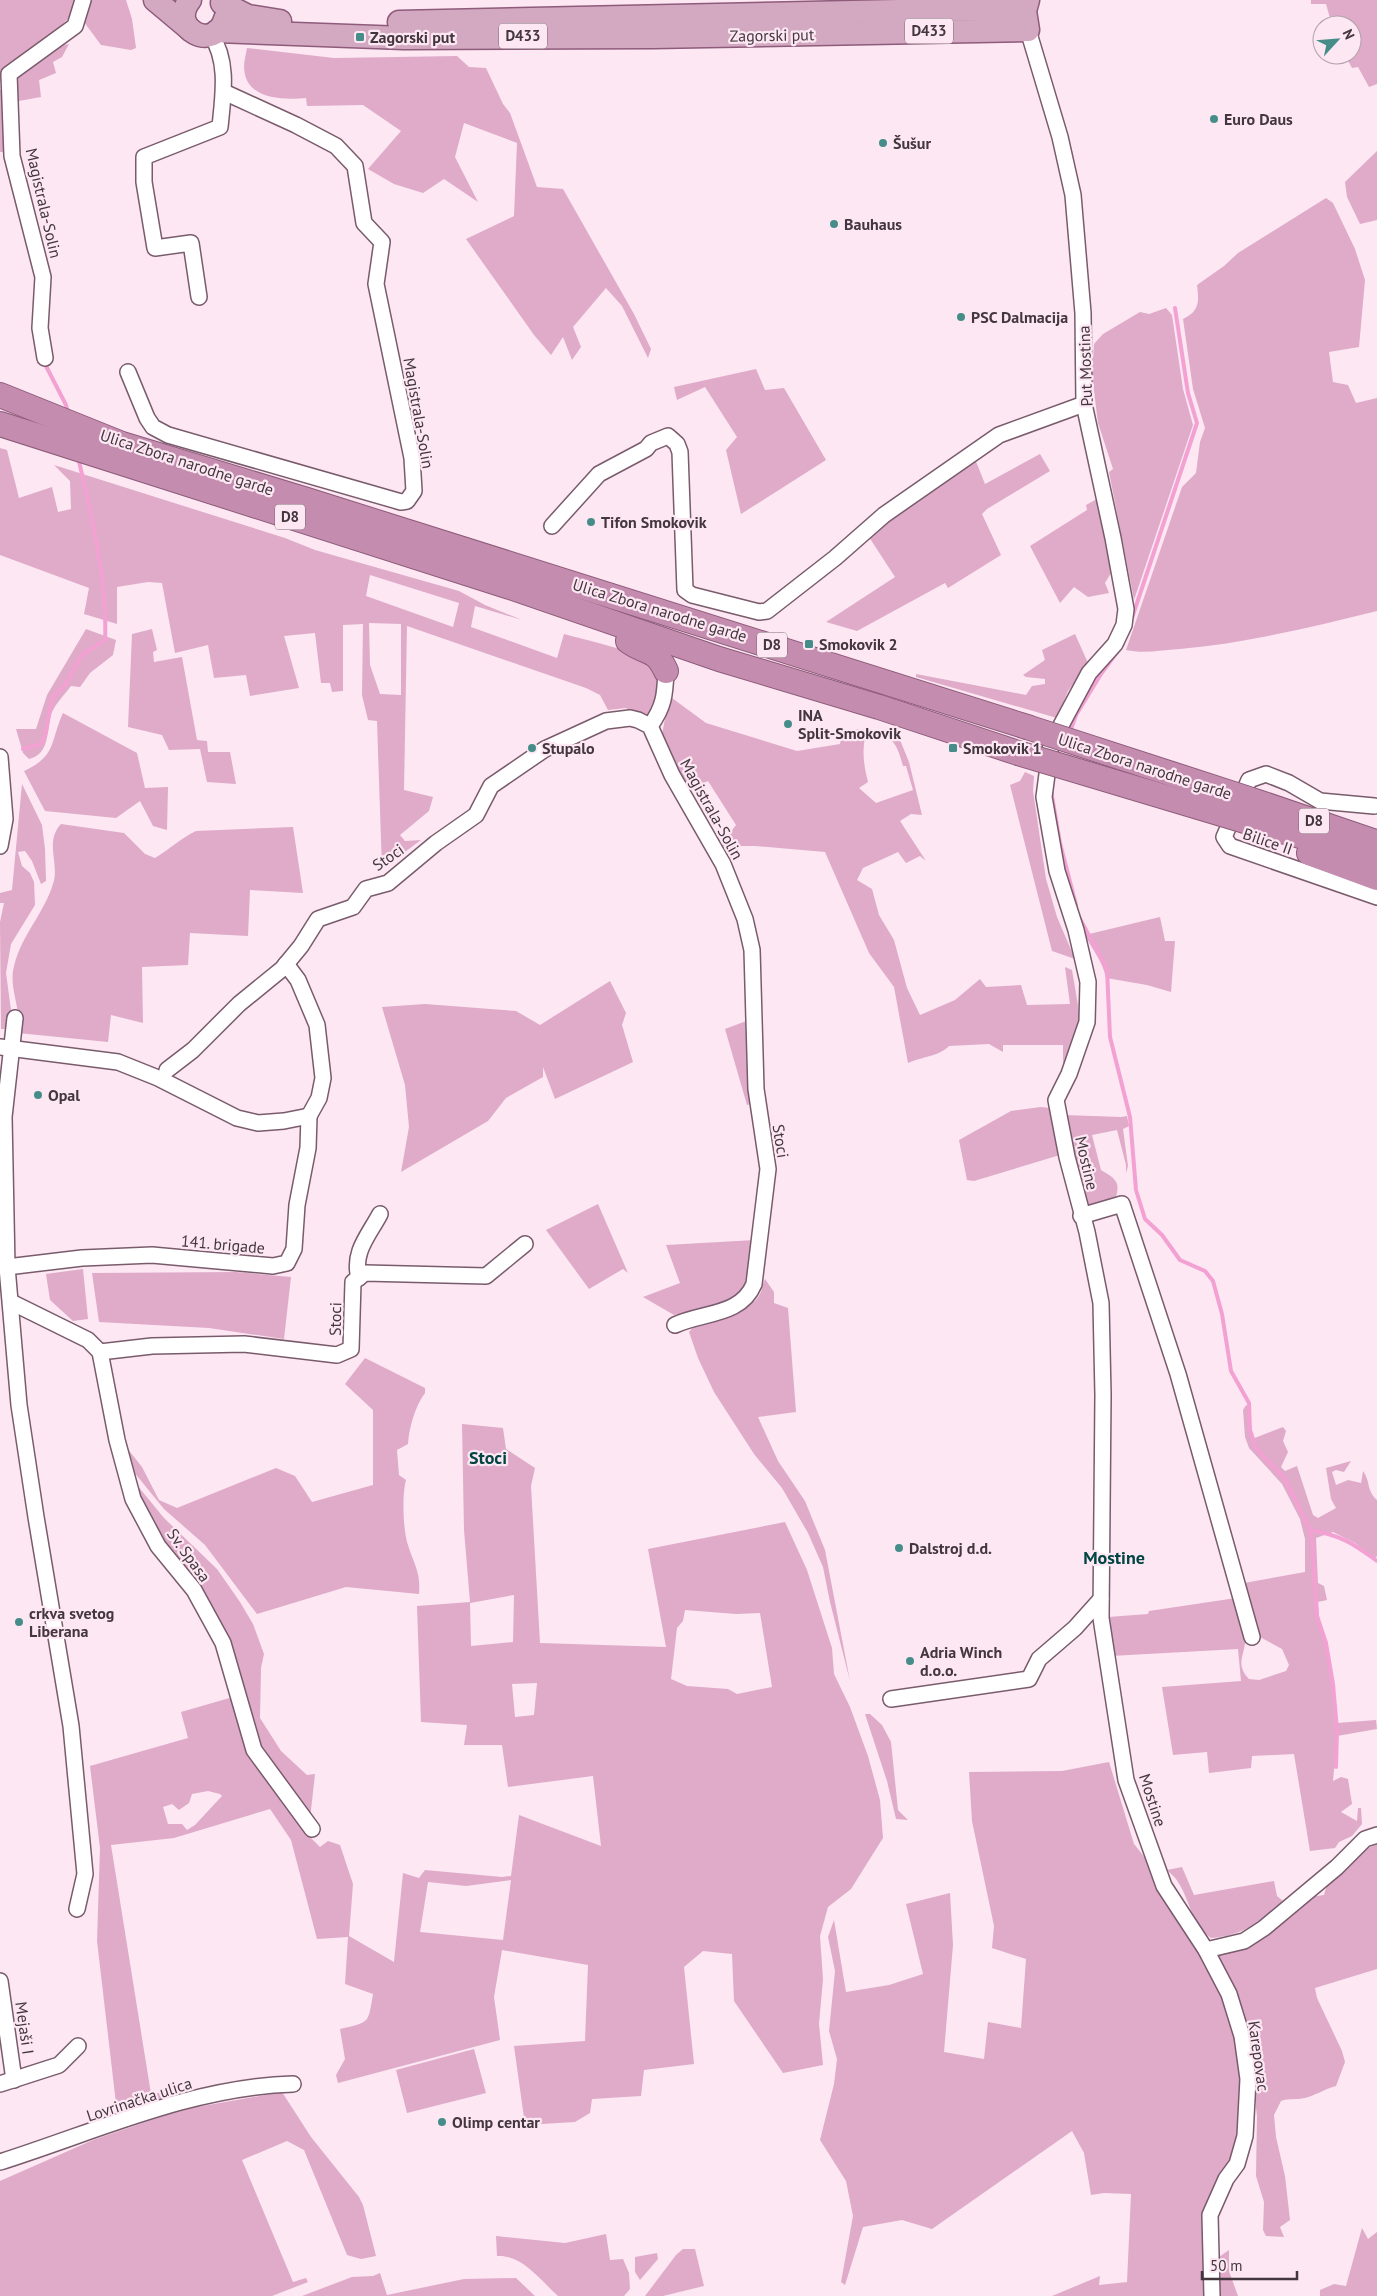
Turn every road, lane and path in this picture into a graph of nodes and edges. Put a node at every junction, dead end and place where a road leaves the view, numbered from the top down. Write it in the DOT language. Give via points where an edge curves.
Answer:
graph roads {
  1 [pos="82,0"];
  2 [pos="154,0"];
  3 [pos="190,0"];
  4 [pos="220,2"];
  5 [pos="939,5"];
  6 [pos="1027,14"];
  7 [pos="207,32"];
  8 [pos="224,92"];
  9 [pos="199,297"];
  10 [pos="45,358"];
  11 [pos="128,372"];
  12 [pos="0,395"];
  13 [pos="1084,404"];
  14 [pos="1,424"];
  15 [pos="120,453"];
  16 [pos="552,526"];
  17 [pos="604,620"];
  18 [pos="666,671"];
  19 [pos="650,726"];
  20 [pos="1050,744"];
  21 [pos="0,757"];
  22 [pos="1248,810"];
  23 [pos="1375,816"];
  24 [pos="1293,834"];
  25 [pos="1377,842"];
  26 [pos="0,846"];
  27 [pos="1377,857"];
  28 [pos="1377,878"];
  29 [pos="1377,897"];
  30 [pos="742,910"];
  31 [pos="286,964"];
  32 [pos="15,1018"];
  33 [pos="6,1047"];
  34 [pos="167,1070"];
  35 [pos="309,1116"];
  36 [pos="380,1214"];
  37 [pos="1081,1216"];
  38 [pos="2,1230"];
  39 [pos="524,1244"];
  40 [pos="7,1267"];
  41 [pos="359,1278"];
  42 [pos="11,1302"];
  43 [pos="676,1325"];
  44 [pos="100,1352"];
  45 [pos="1101,1599"];
  46 [pos="1252,1637"];
  47 [pos="891,1699"];
  48 [pos="312,1829"];
  49 [pos="1377,1835"];
  50 [pos="77,1909"];
  51 [pos="1206,1950"];
  52 [pos="0,1981"];
  53 [pos="1229,1994"];
  54 [pos="78,2046"];
  55 [pos="7,2082"];
  56 [pos="293,2084"];
  57 [pos="0,2162"];
  58 [pos="1212,2296"];
  1 -- 10 [label="street, Magistrala-Solin" via="75,26 9,74 12,156 43,276 40,328"];
  2 -- 7 [label="main road"];
  3 -- 7 [label="main road" via="184,19"];
  4 -- 5 [label="main road, Zagorski put / D433" via="255,18 320,25"];
  4 -- 7 [label="main road, D433" via="224,22"];
  5 -- 6 [label="main road, Zagorski put / D433"];
  6 -- 7 [label="main road, Zagorski put / D433" via="653,37 404,38"];
  6 -- 13 [label="street, Put Mostina" via="1073,195 1083,312"];
  7 -- 8 [label="street" via="220,54"];
  8 -- 9 [label="street" via="220,126 144,157 144,182 154,248 191,243"];
  8 -- 11 [label="street, Magistrala-Solin" via="336,146 355,166 364,223 382,242 376,284 412,458 414,490 407,501 401,502 168,435 153,427"];
  12 -- 15 [label="highway, Ulica Zbora narodne garde / D8"];
  13 -- 16 [label="street" via="999,435 884,515 767,611 759,612 692,595 685,590 680,452 678,444 668,436 651,442 646,449 598,474"];
  13 -- 20 [label="street, Put Mostina" via="1126,609 1124,625 1115,644 1090,673"];
  14 -- 15 [label="highway, Ulica Zbora narodne garde / D8"];
  15 -- 17 [label="highway, Ulica Zbora narodne garde / D8"];
  15 -- 22 [label="highway, Ulica Zbora narodne garde / D8, bridge" via="307,500 1027,727"];
  17 -- 18 [label="highway" via="632,643 661,660"];
  17 -- 22 [label="highway, Ulica Zbora narodne garde / D8, bridge" via="1018,753"];
  18 -- 19 [label="street" via="660,713"];
  19 -- 30 [label="street, Magistrala-Solin" via="675,781 723,864"];
  19 -- 31 [label="street, Stoci" via="630,718 606,721 546,749 492,786 476,815 388,882 366,889 353,907 318,919 302,946"];
  20 -- 37 [label="street, Mostine" via="1044,797 1057,871 1088,982 1087,1022 1056,1100"];
  21 -- 26 [label="street" via="5,819"];
  22 -- 23 [label="highway" via="1288,802 1334,816"];
  22 -- 24 [label="highway, Ulica Zbora narodne garde / D8"];
  22 -- 25 [label="highway, Ulica Zbora narodne garde / D8"];
  23 -- 29 [label="street, Bilice II" via="1320,801 1266,774 1249,780 1224,837 1230,846"];
  24 -- 27 [label="highway, Ulica Zbora narodne garde / D8"];
  24 -- 28 [label="highway" via="1302,851"];
  30 -- 43 [label="street, Stoci" via="752,950 756,1089 768,1168 754,1284 744,1301 734,1307"];
  31 -- 34 [label="street"];
  31 -- 35 [label="street, 141. brigade" via="298,980 317,1025 323,1078 319,1098"];
  32 -- 33 [label="street"];
  33 -- 35 [label="street" via="118,1062 158,1078 237,1118 258,1124"];
  33 -- 38 [label="street"];
  35 -- 40 [label="street, 141. brigade" via="308,1148 297,1205 294,1249 287,1263 273,1266 152,1255 82,1258"];
  36 -- 41 [label="street" via="359,1251 356,1268"];
  37 -- 45 [label="street, Mostine" via="1101,1303"];
  37 -- 46 [label="street" via="1122,1204 1178,1374"];
  38 -- 40 [label="street"];
  39 -- 41 [label="street" via="486,1276 399,1272 365,1273"];
  40 -- 42 [label="street"];
  41 -- 44 [label="street, Stoci" via="353,1282 352,1349 337,1355 244,1344 152,1346"];
  42 -- 44 [label="street" via="88,1340"];
  42 -- 50 [label="street" via="19,1405 71,1726 85,1874"];
  44 -- 48 [label="street, Sv. Spasa" via="117,1440 133,1498 158,1546 194,1590 223,1642 254,1750"];
  45 -- 47 [label="street" via="1075,1628 1039,1659 1029,1679"];
  45 -- 51 [label="street, Mostine" via="1101,1618 1126,1780 1164,1886"];
  49 -- 51 [label="street" via="1366,1839 1264,1928 1244,1940"];
  51 -- 53 [label="street, Mostine"];
  52 -- 55 [label="street, Mejaši I"];
  53 -- 58 [label="street, Karepovac" via="1242,2036 1248,2103 1245,2136 1236,2164 1210,2215"];
  54 -- 55 [label="street" via="58,2065"];
  56 -- 57 [label="street, Lovrinačka ulica" via="220,2092 155,2110"];
}
